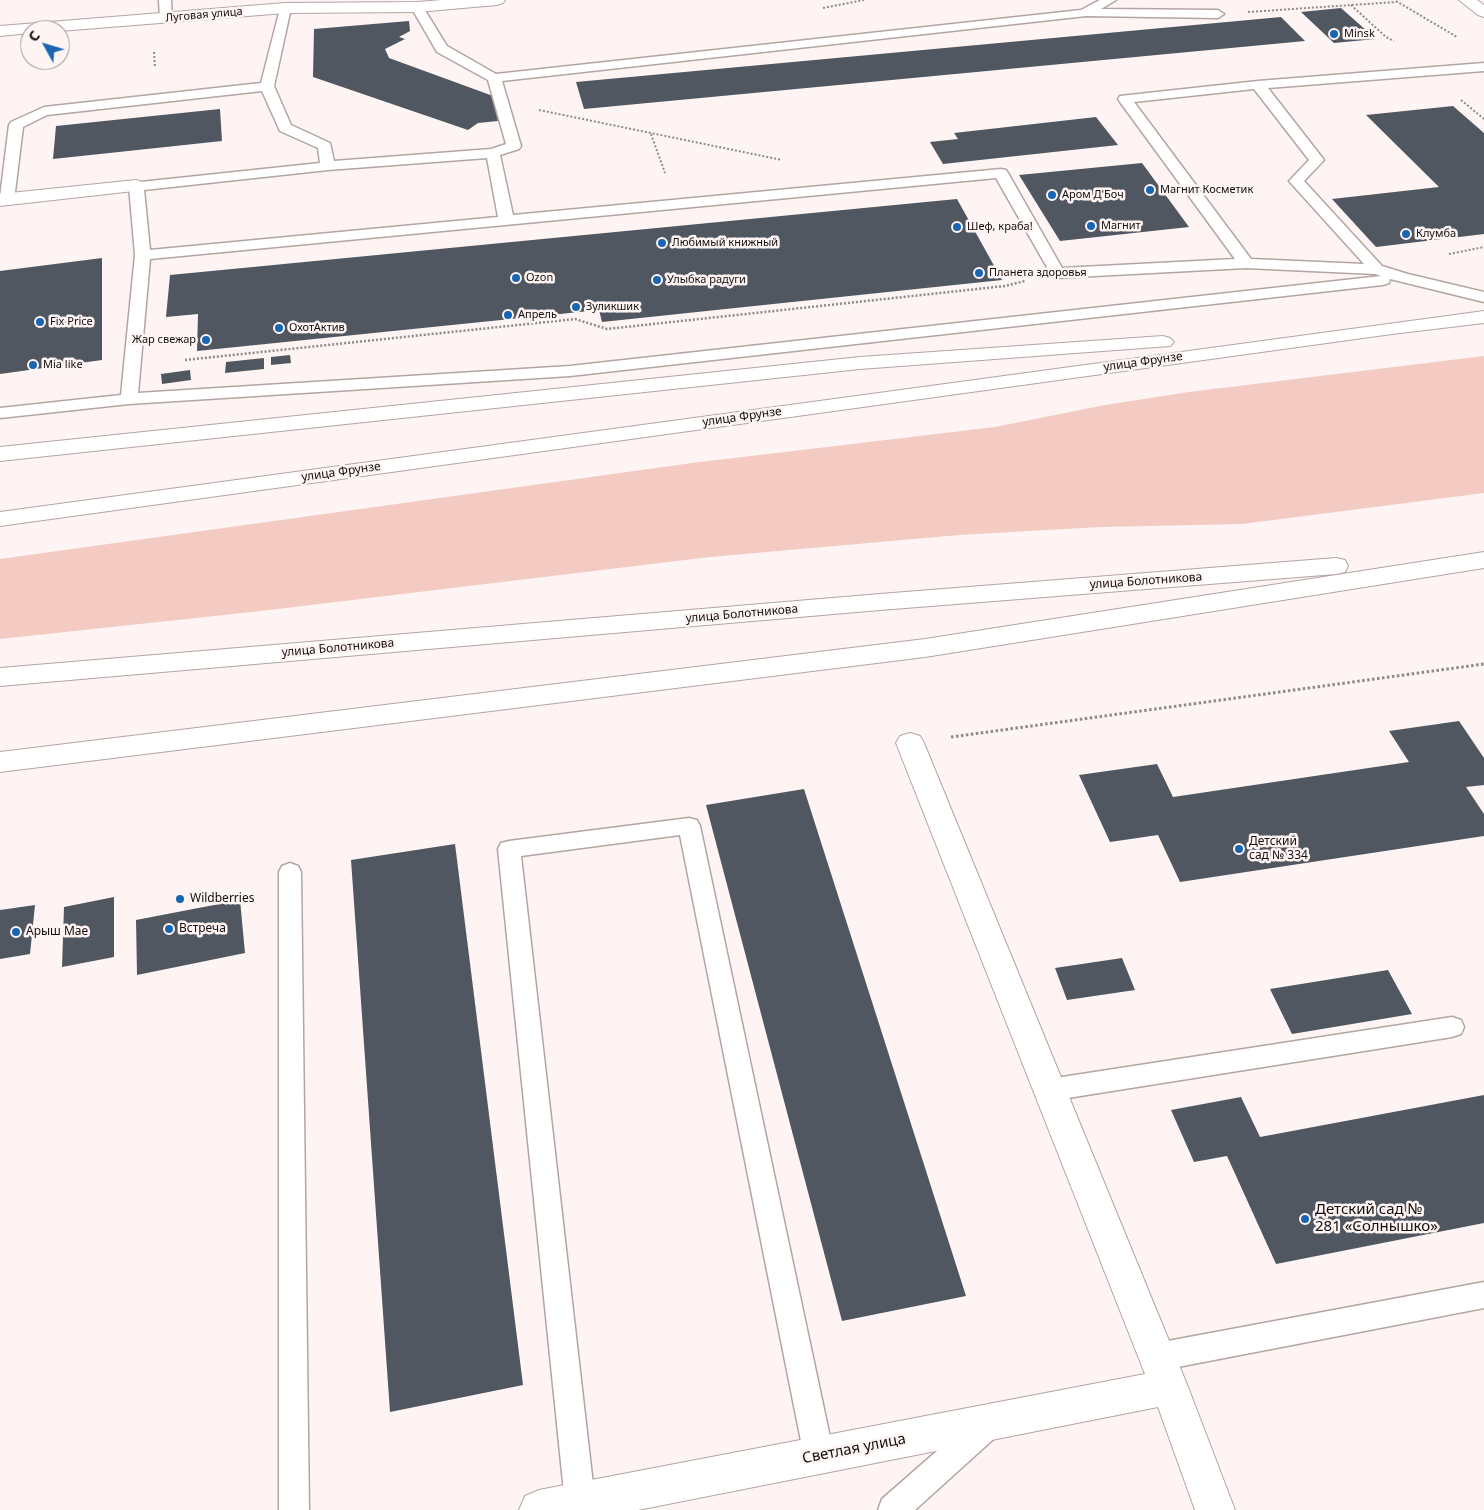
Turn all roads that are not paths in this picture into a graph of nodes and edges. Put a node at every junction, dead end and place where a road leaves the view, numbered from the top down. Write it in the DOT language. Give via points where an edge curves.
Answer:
graph roads {
  1 [pos="165,0"];
  2 [pos="497,0"];
  3 [pos="1110,0"];
  4 [pos="1467,0"];
  5 [pos="416,7"];
  6 [pos="285,8"];
  7 [pos="1484,12"];
  8 [pos="1084,13"];
  9 [pos="1218,14"];
  10 [pos="159,18"];
  11 [pos="0,31"];
  12 [pos="1484,67"];
  13 [pos="494,78"];
  14 [pos="1258,85"];
  15 [pos="267,86"];
  16 [pos="493,153"];
  17 [pos="328,166"];
  18 [pos="136,186"];
  19 [pos="3,200"];
  20 [pos="506,220"];
  21 [pos="143,255"];
  22 [pos="1246,263"];
  23 [pos="1377,270"];
  24 [pos="1403,278"];
  25 [pos="1484,297"];
  26 [pos="1484,317"];
  27 [pos="1392,328"];
  28 [pos="129,399"];
  29 [pos="0,413"];
  30 [pos="0,454"];
  31 [pos="0,519"];
  32 [pos="1484,554"];
  33 [pos="1484,560"];
  34 [pos="0,677"];
  35 [pos="910,743"];
  36 [pos="0,762"];
  37 [pos="290,872"];
  38 [pos="1452,1027"];
  39 [pos="1049,1090"];
  40 [pos="1484,1295"];
  41 [pos="1163,1372"];
  42 [pos="993,1422"];
  43 [pos="819,1456"];
  44 [pos="580,1502"];
  45 [pos="294,1510"];
  46 [pos="539,1510"];
  47 [pos="893,1510"];
  48 [pos="1215,1510"];
  1 -- 10 [label="lane"];
  2 -- 5 [label="main road, Луговая улица"];
  3 -- 8 [label="lane"];
  4 -- 7 [label="main road"];
  5 -- 6 [label="main road, Луговая улица"];
  5 -- 13 [label="lane" via="442,49"];
  6 -- 10 [label="main road, Луговая улица"];
  6 -- 15 [label="lane"];
  8 -- 9 [label="lane"];
  8 -- 13 [label="lane"];
  10 -- 11 [label="main road, Луговая улица"];
  12 -- 14 [label="lane"];
  13 -- 16 [label="lane" via="514,146"];
  14 -- 22 [label="lane" via="1126,100"];
  14 -- 23 [label="lane" via="1317,160 1296,182"];
  15 -- 17 [label="lane" via="285,128 325,146"];
  15 -- 19 [label="lane" via="44,111 16,125"];
  16 -- 17 [label="lane"];
  16 -- 20 [label="lane"];
  17 -- 18 [label="lane"];
  18 -- 19 [label="main road"];
  18 -- 21 [label="lane"];
  20 -- 21 [label="lane"];
  20 -- 22 [label="lane" via="1001,172 1057,273"];
  21 -- 28 [label="lane"];
  22 -- 23 [label="lane"];
  23 -- 24 [label="lane"];
  24 -- 25 [label="lane"];
  24 -- 28 [label="lane" via="570,371"];
  26 -- 27 [label="main road, улица Фрунзе"];
  27 -- 30 [label="main road" via="877,361"];
  27 -- 31 [label="main road, улица Фрунзе"];
  28 -- 29 [label="lane"];
  32 -- 34 [label="main road, улица Болотникова"];
  33 -- 36 [label="main road" via="926,648"];
  35 -- 39 [label="main road"];
  37 -- 45 [label="lane"];
  38 -- 39 [label="lane"];
  39 -- 41 [label="main road"];
  40 -- 41 [label="lane"];
  41 -- 42 [label="main road, Светлая улица"];
  41 -- 48 [label="main road"];
  42 -- 43 [label="main road, Светлая улица"];
  42 -- 47 [label="lane"];
  43 -- 44 [label="main road, Светлая улица"];
  43 -- 44 [label="lane" via="689,826 510,849"];
  44 -- 46 [label="main road, Светлая улица"];
}
